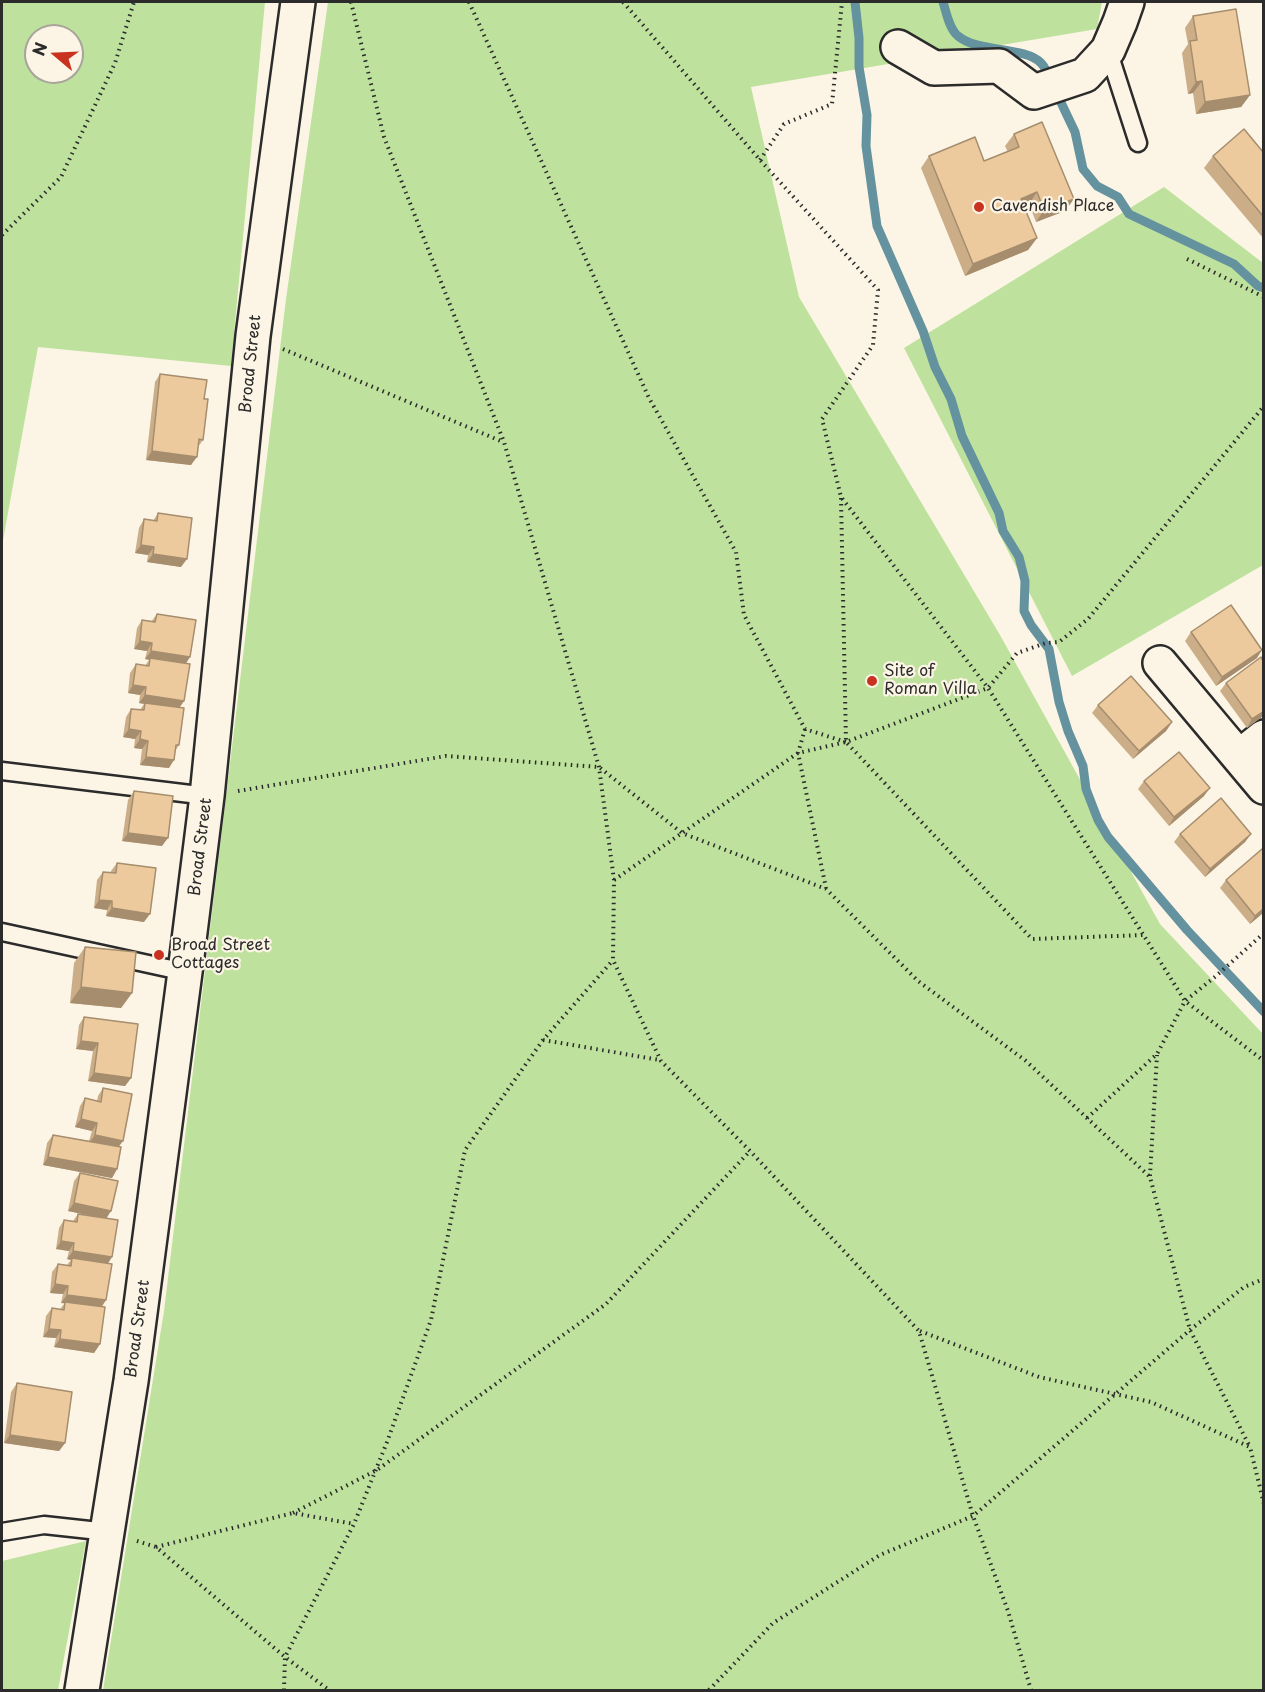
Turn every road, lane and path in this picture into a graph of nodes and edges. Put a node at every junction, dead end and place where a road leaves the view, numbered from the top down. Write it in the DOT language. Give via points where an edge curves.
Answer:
graph roads {
  1 [pos="134,2"];
  2 [pos="298,2"];
  3 [pos="351,2"];
  4 [pos="469,2"];
  5 [pos="623,2"];
  6 [pos="842,2"];
  7 [pos="1127,2"];
  8 [pos="898,47"];
  9 [pos="1108,50"];
  10 [pos="1138,143"];
  11 [pos="760,160"];
  12 [pos="2,235"];
  13 [pos="1187,259"];
  14 [pos="1263,297"];
  15 [pos="253,336"];
  16 [pos="1263,406"];
  17 [pos="504,442"];
  18 [pos="841,497"];
  19 [pos="1160,663"];
  20 [pos="988,688"];
  21 [pos="805,729"];
  22 [pos="846,742"];
  23 [pos="1251,747"];
  24 [pos="798,753"];
  25 [pos="599,767"];
  26 [pos="2,771"];
  27 [pos="1263,787"];
  28 [pos="207,796"];
  29 [pos="682,832"];
  30 [pos="614,880"];
  31 [pos="826,889"];
  32 [pos="2,932"];
  33 [pos="1263,933"];
  34 [pos="1143,935"];
  35 [pos="613,960"];
  36 [pos="185,972"];
  37 [pos="1185,1001"];
  38 [pos="543,1040"];
  39 [pos="1157,1054"];
  40 [pos="661,1060"];
  41 [pos="1263,1060"];
  42 [pos="1087,1118"];
  43 [pos="750,1151"];
  44 [pos="1149,1177"];
  45 [pos="1263,1279"];
  46 [pos="1190,1330"];
  47 [pos="919,1331"];
  48 [pos="1115,1394"];
  49 [pos="1250,1447"];
  50 [pos="376,1470"];
  51 [pos="1263,1504"];
  52 [pos="293,1513"];
  53 [pos="973,1516"];
  54 [pos="354,1524"];
  55 [pos="2,1532"];
  56 [pos="108,1532"];
  57 [pos="156,1547"];
  58 [pos="285,1657"];
  59 [pos="82,1690"];
  60 [pos="284,1690"];
  61 [pos="329,1690"];
  62 [pos="709,1690"];
  63 [pos="1031,1690"];
  1 -- 12 [label="path" via="115,63 61,177"];
  2 -- 15 [label="street, Broad Street"];
  3 -- 17 [label="path" via="384,136"];
  4 -- 21 [label="path" via="649,398 736,552 744,615"];
  5 -- 11 [label="path"];
  6 -- 11 [label="path" via="832,104 784,124"];
  7 -- 9 [label="street"];
  8 -- 9 [label="street" via="934,68 999,66 1034,92 1085,75"];
  9 -- 10 [label="lane"];
  11 -- 18 [label="path" via="878,290 873,345 822,419"];
  13 -- 14 [label="path"];
  15 -- 17 [label="path"];
  15 -- 28 [label="street, Broad Street"];
  16 -- 20 [label="path" via="1088,619 1059,642 1017,653"];
  17 -- 25 [label="path"];
  18 -- 20 [label="path"];
  18 -- 22 [label="path"];
  19 -- 23 [label="street"];
  20 -- 22 [label="path"];
  20 -- 34 [label="path"];
  21 -- 22 [label="path"];
  21 -- 24 [label="path"];
  22 -- 24 [label="path"];
  22 -- 34 [label="path" via="1032,939"];
  23 -- 27 [label="street"];
  24 -- 29 [label="path"];
  24 -- 31 [label="path"];
  25 -- 28 [label="path" via="446,756"];
  25 -- 29 [label="path"];
  25 -- 30 [label="path"];
  26 -- 28 [label="lane"];
  28 -- 36 [label="street, Broad Street"];
  29 -- 30 [label="path"];
  29 -- 31 [label="path"];
  30 -- 35 [label="path"];
  31 -- 42 [label="path" via="918,981 1026,1061"];
  32 -- 36 [label="lane"];
  33 -- 37 [label="path"];
  34 -- 37 [label="path"];
  35 -- 38 [label="path"];
  35 -- 40 [label="path"];
  36 -- 56 [label="street, Broad Street"];
  37 -- 39 [label="path"];
  37 -- 41 [label="path"];
  38 -- 40 [label="path"];
  38 -- 50 [label="path" via="465,1149 431,1320"];
  39 -- 42 [label="path"];
  39 -- 44 [label="path"];
  40 -- 43 [label="path"];
  42 -- 44 [label="path"];
  43 -- 47 [label="path"];
  43 -- 50 [label="path" via="606,1304"];
  44 -- 46 [label="path"];
  45 -- 46 [label="path" via="1244,1287"];
  46 -- 48 [label="path"];
  46 -- 49 [label="path"];
  47 -- 48 [label="path" via="1039,1377"];
  47 -- 53 [label="path"];
  48 -- 49 [label="path" via="1152,1402"];
  48 -- 53 [label="path"];
  49 -- 51 [label="path"];
  50 -- 52 [label="path"];
  50 -- 54 [label="path"];
  52 -- 54 [label="path"];
  52 -- 57 [label="path"];
  53 -- 62 [label="path" via="880,1555 773,1623"];
  53 -- 63 [label="path" via="1008,1611"];
  54 -- 58 [label="path"];
  55 -- 56 [label="lane" via="44,1525"];
  56 -- 57 [label="path"];
  56 -- 59 [label="street, Broad Street"];
  57 -- 58 [label="path"];
  58 -- 60 [label="path"];
  58 -- 61 [label="path"];
}
